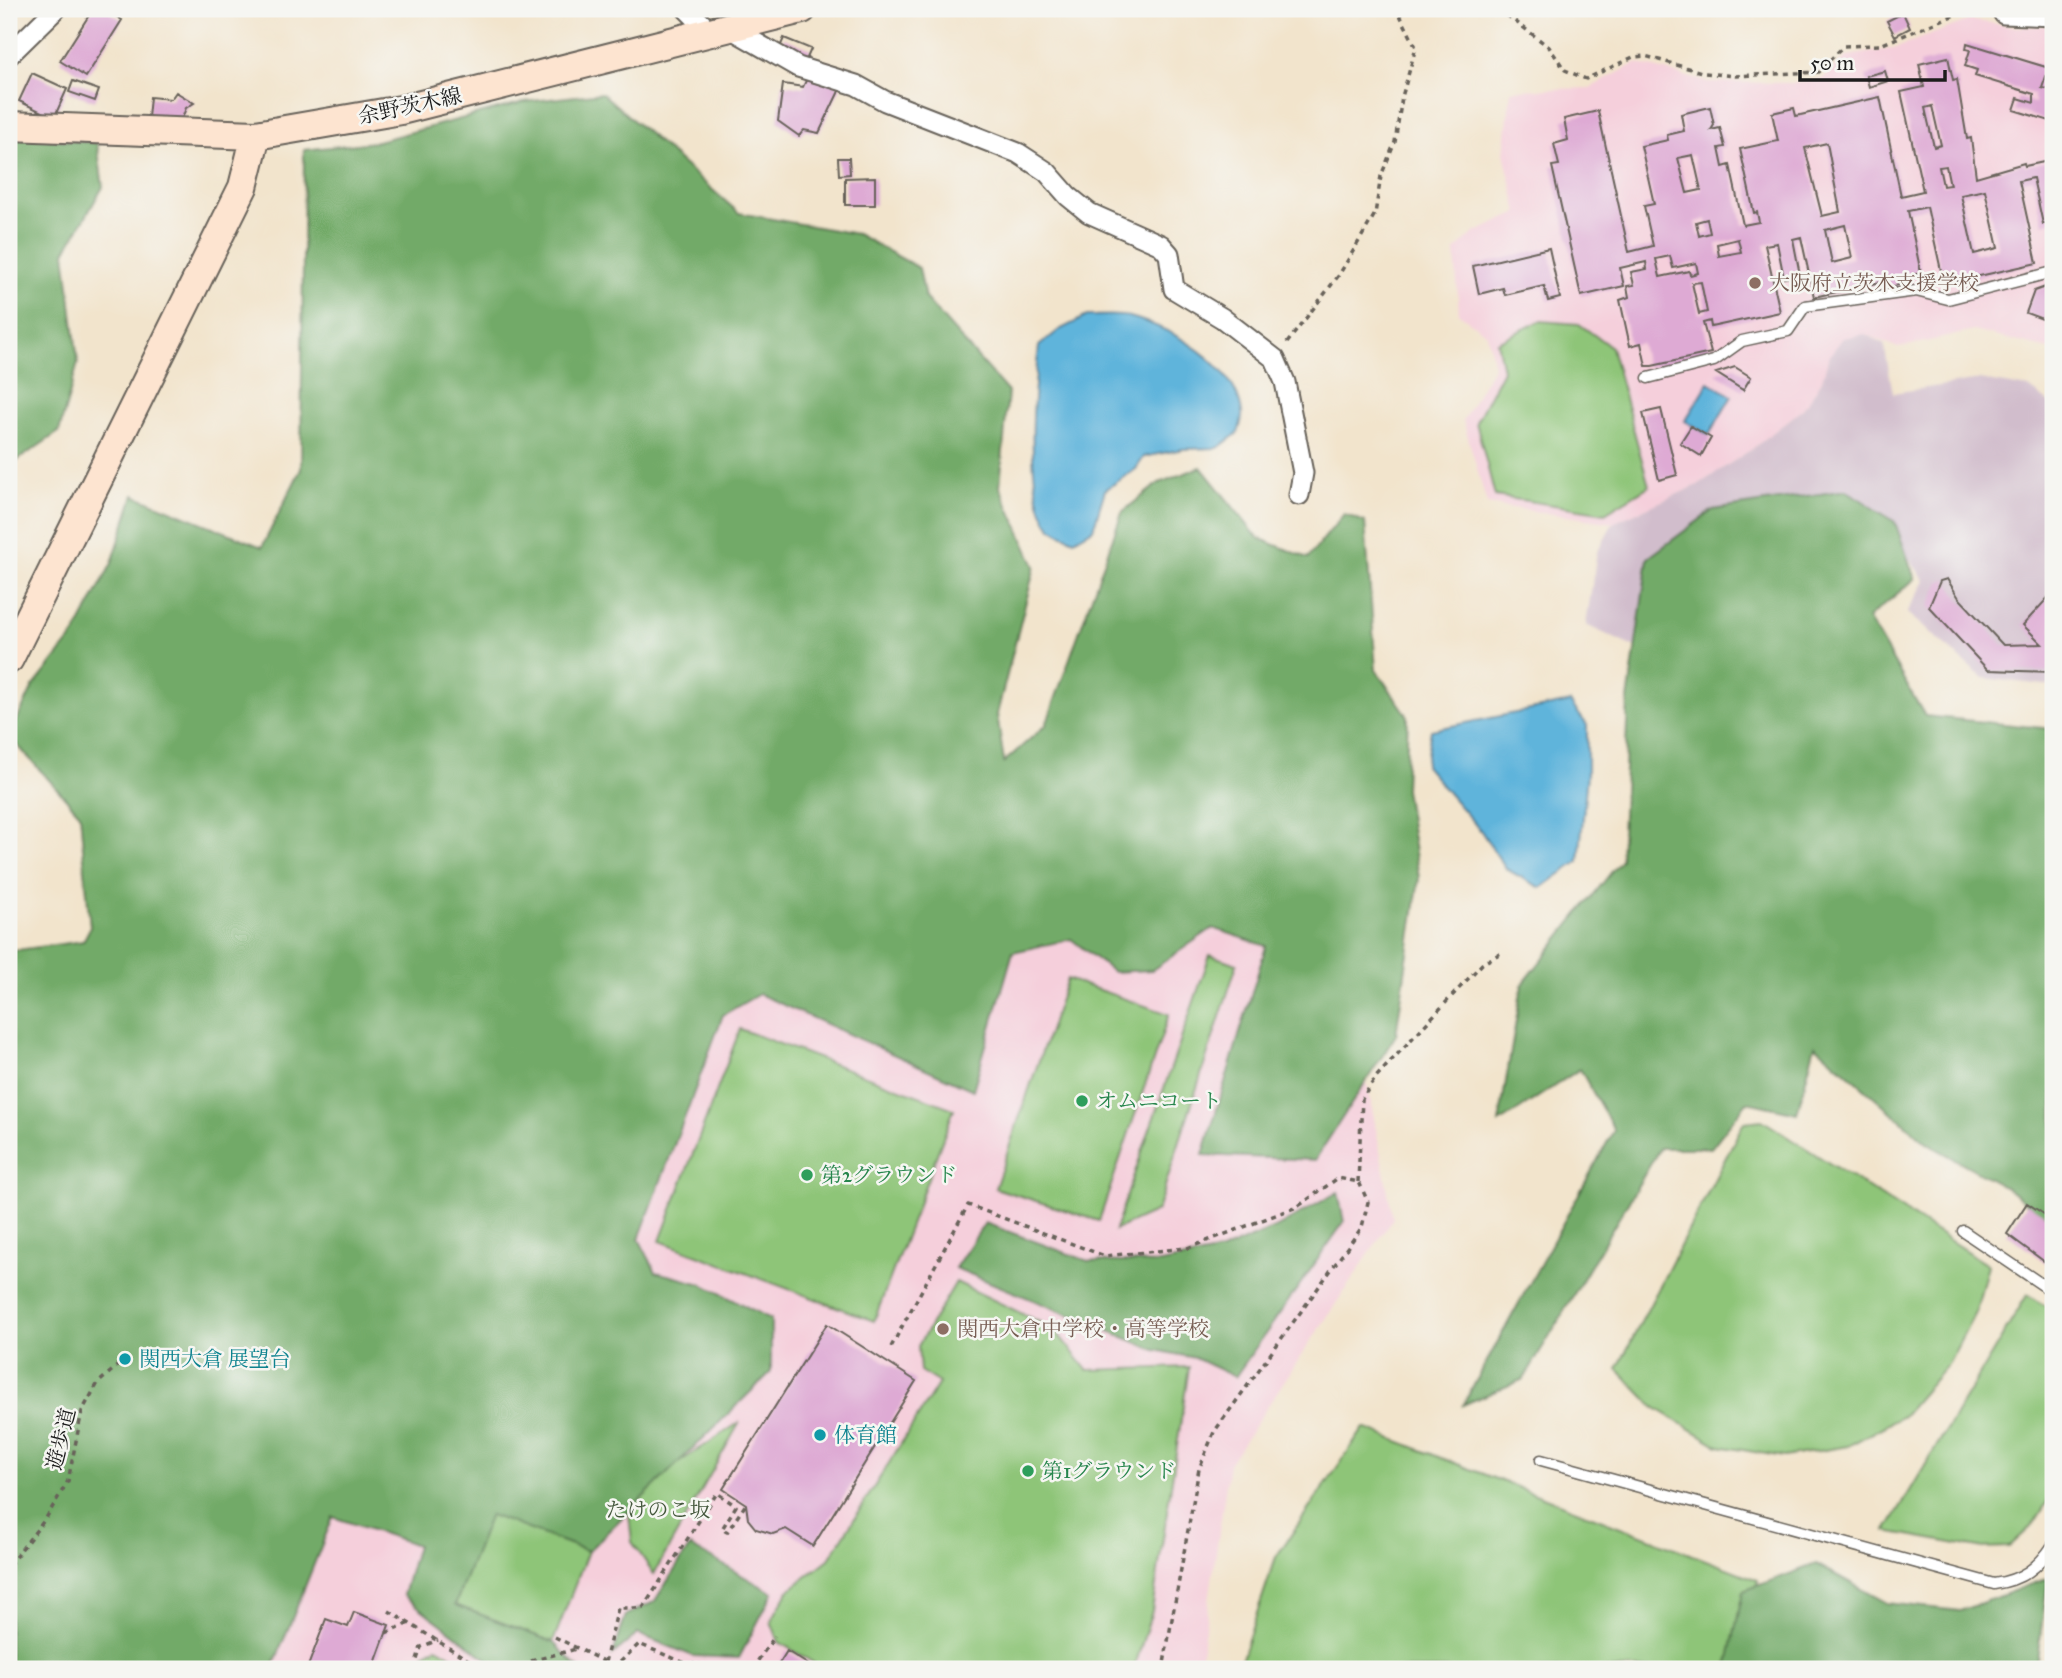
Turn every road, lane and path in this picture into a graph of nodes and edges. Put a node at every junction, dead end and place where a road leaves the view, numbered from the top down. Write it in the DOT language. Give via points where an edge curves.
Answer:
graph roads {
  1 [pos="56,9"];
  2 [pos="687,9"];
  3 [pos="802,9"];
  4 [pos="1398,9"];
  5 [pos="1499,9"];
  6 [pos="2002,11"];
  7 [pos="2053,16"];
  8 [pos="719,29"];
  9 [pos="9,55"];
  10 [pos="9,126"];
  11 [pos="256,135"];
  12 [pos="2053,272"];
  13 [pos="1275,359"];
  14 [pos="1648,378"];
  15 [pos="1299,495"];
  16 [pos="9,659"];
  17 [pos="1504,951"];
  18 [pos="1358,1182"];
  19 [pos="1963,1231"];
  20 [pos="2053,1292"];
  21 [pos="891,1347"];
  22 [pos="125,1359"];
  23 [pos="1541,1460"];
  24 [pos="746,1504"];
  25 [pos="2053,1545"];
  26 [pos="9,1565"];
  27 [pos="389,1611"];
  28 [pos="409,1623"];
  29 [pos="386,1633"];
  30 [pos="775,1636"];
  31 [pos="555,1637"];
  32 [pos="438,1640"];
  33 [pos="578,1649"];
  34 [pos="605,1662"];
  35 [pos="413,1669"];
  36 [pos="483,1669"];
  37 [pos="525,1669"];
  38 [pos="603,1669"];
  39 [pos="612,1669"];
  40 [pos="744,1669"];
  41 [pos="752,1669"];
  42 [pos="1163,1669"];
  1 -- 9 [label="street"];
  2 -- 8 [label="street"];
  3 -- 8 [label="main road, 余野茨木線"];
  4 -- 13 [label="path" via="1416,47 1395,142 1381,176 1376,214 1339,275"];
  5 -- 6 [label="path" via="1549,47 1565,70 1586,79 1644,56 1705,73 1735,76 1818,72 1844,46 1880,45 1967,10"];
  6 -- 7 [label="street"];
  8 -- 11 [label="main road, 余野茨木線" via="401,110"];
  8 -- 13 [label="street" via="798,67 856,85 1035,162 1089,213 1161,245 1169,254 1174,289 1222,318"];
  10 -- 11 [label="main road, 余野茨木線"];
  11 -- 16 [label="main road" via="243,187"];
  12 -- 14 [label="lane" via="1948,299 1916,291 1805,306 1788,331 1742,341 1714,361"];
  13 -- 15 [label="street" via="1285,382 1303,473"];
  17 -- 18 [label="path" via="1482,964 1376,1077 1362,1099"];
  18 -- 21 [label="path" via="1338,1178 1297,1207 1188,1248 1105,1256 968,1205"];
  18 -- 42 [label="path" via="1368,1202 1362,1227 1214,1432 1199,1469"];
  19 -- 20 [label="lane"];
  22 -- 26 [label="path, 遊歩道" via="97,1382 82,1411 68,1481"];
  23 -- 25 [label="lane" via="1994,1584 2026,1575"];
  24 -- 34 [label="path" via="727,1532 723,1530 736,1506 718,1493 643,1608 618,1608"];
  27 -- 28 [label="path"];
  28 -- 29 [label="path"];
  28 -- 32 [label="path"];
  30 -- 41 [label="path"];
  31 -- 33 [label="path"];
  32 -- 35 [label="path" via="421,1647"];
  32 -- 36 [label="path"];
  33 -- 34 [label="path"];
  33 -- 37 [label="path" via="531,1661"];
  34 -- 38 [label="path"];
  34 -- 39 [label="path"];
  39 -- 40 [label="path" via="639,1644 685,1663"];
}
